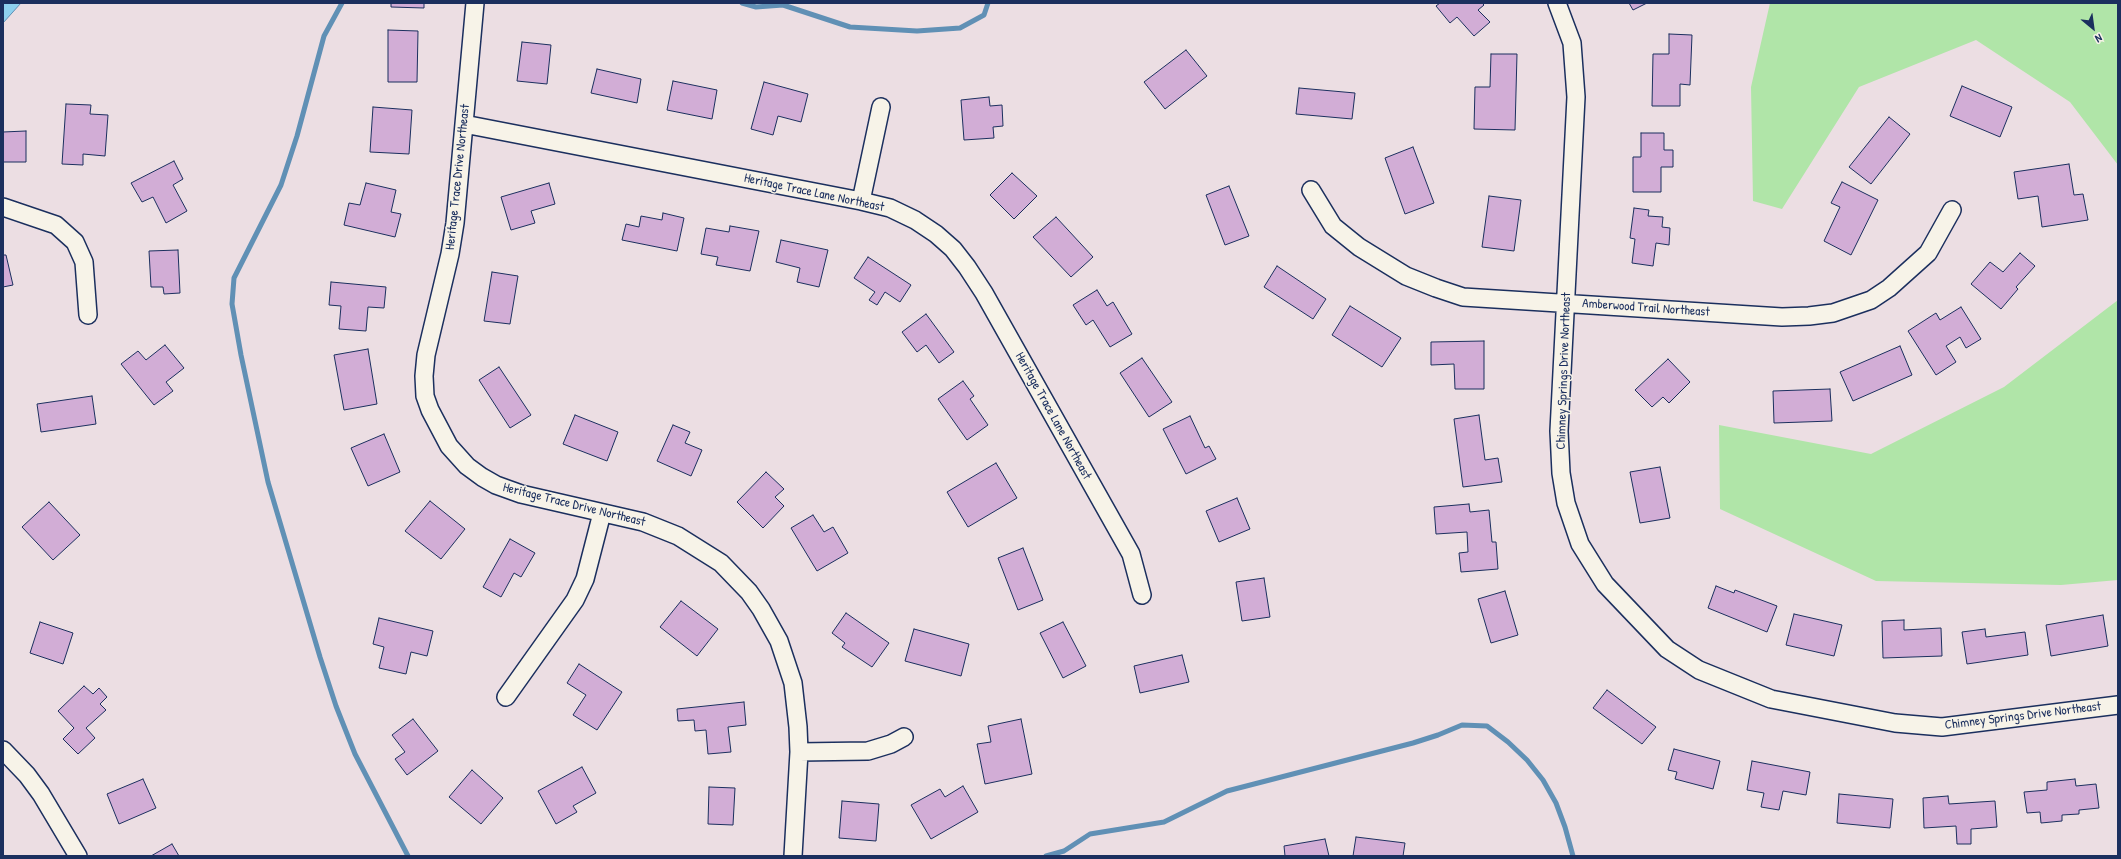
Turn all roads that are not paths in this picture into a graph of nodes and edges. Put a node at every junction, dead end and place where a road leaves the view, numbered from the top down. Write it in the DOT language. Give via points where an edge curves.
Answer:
graph roads {
  1 [pos="475,3"];
  2 [pos="1557,3"];
  3 [pos="881,107"];
  4 [pos="464,124"];
  5 [pos="1311,190"];
  6 [pos="861,201"];
  7 [pos="3,207"];
  8 [pos="1952,210"];
  9 [pos="1566,304"];
  10 [pos="88,315"];
  11 [pos="602,513"];
  12 [pos="1142,594"];
  13 [pos="506,697"];
  14 [pos="2118,705"];
  15 [pos="904,737"];
  16 [pos="3,750"];
  17 [pos="799,752"];
  18 [pos="78,856"];
  19 [pos="793,856"];
  1 -- 4 [label="street, Heritage Trace Drive Northeast"];
  2 -- 9 [label="street, Chimney Springs Drive Northeast" via="1572,43 1576,97"];
  3 -- 6 [label="street"];
  4 -- 6 [label="street, Heritage Trace Lane Northeast"];
  4 -- 11 [label="street, Heritage Trace Drive Northeast" via="454,231 426,355 425,396 449,446 467,466 482,477 520,494"];
  5 -- 9 [label="street, Amberwood Trail Northeast" via="1333,226 1359,247 1406,276 1463,297"];
  6 -- 12 [label="street, Heritage Trace Lane Northeast" via="890,208 915,220 936,234 968,267 1132,554"];
  7 -- 10 [label="street" via="56,225 75,242 84,262"];
  8 -- 9 [label="street, Amberwood Trail Northeast" via="1928,253 1889,288 1872,300 1833,313 1782,317"];
  9 -- 14 [label="street, Chimney Springs Drive Northeast" via="1559,431 1561,473 1566,503 1580,544 1592,566 1605,584 1667,649 1699,670 1771,699 1895,722 1942,727"];
  11 -- 13 [label="street" via="585,579 575,600"];
  11 -- 17 [label="street, Heritage Trace Drive Northeast" via="643,522 678,536 721,563 748,592 770,624 786,658 796,707"];
  15 -- 17 [label="street" via="868,752"];
  16 -- 18 [label="street" via="41,794"];
  17 -- 19 [label="street, Heritage Trace Drive Northeast"];
}
